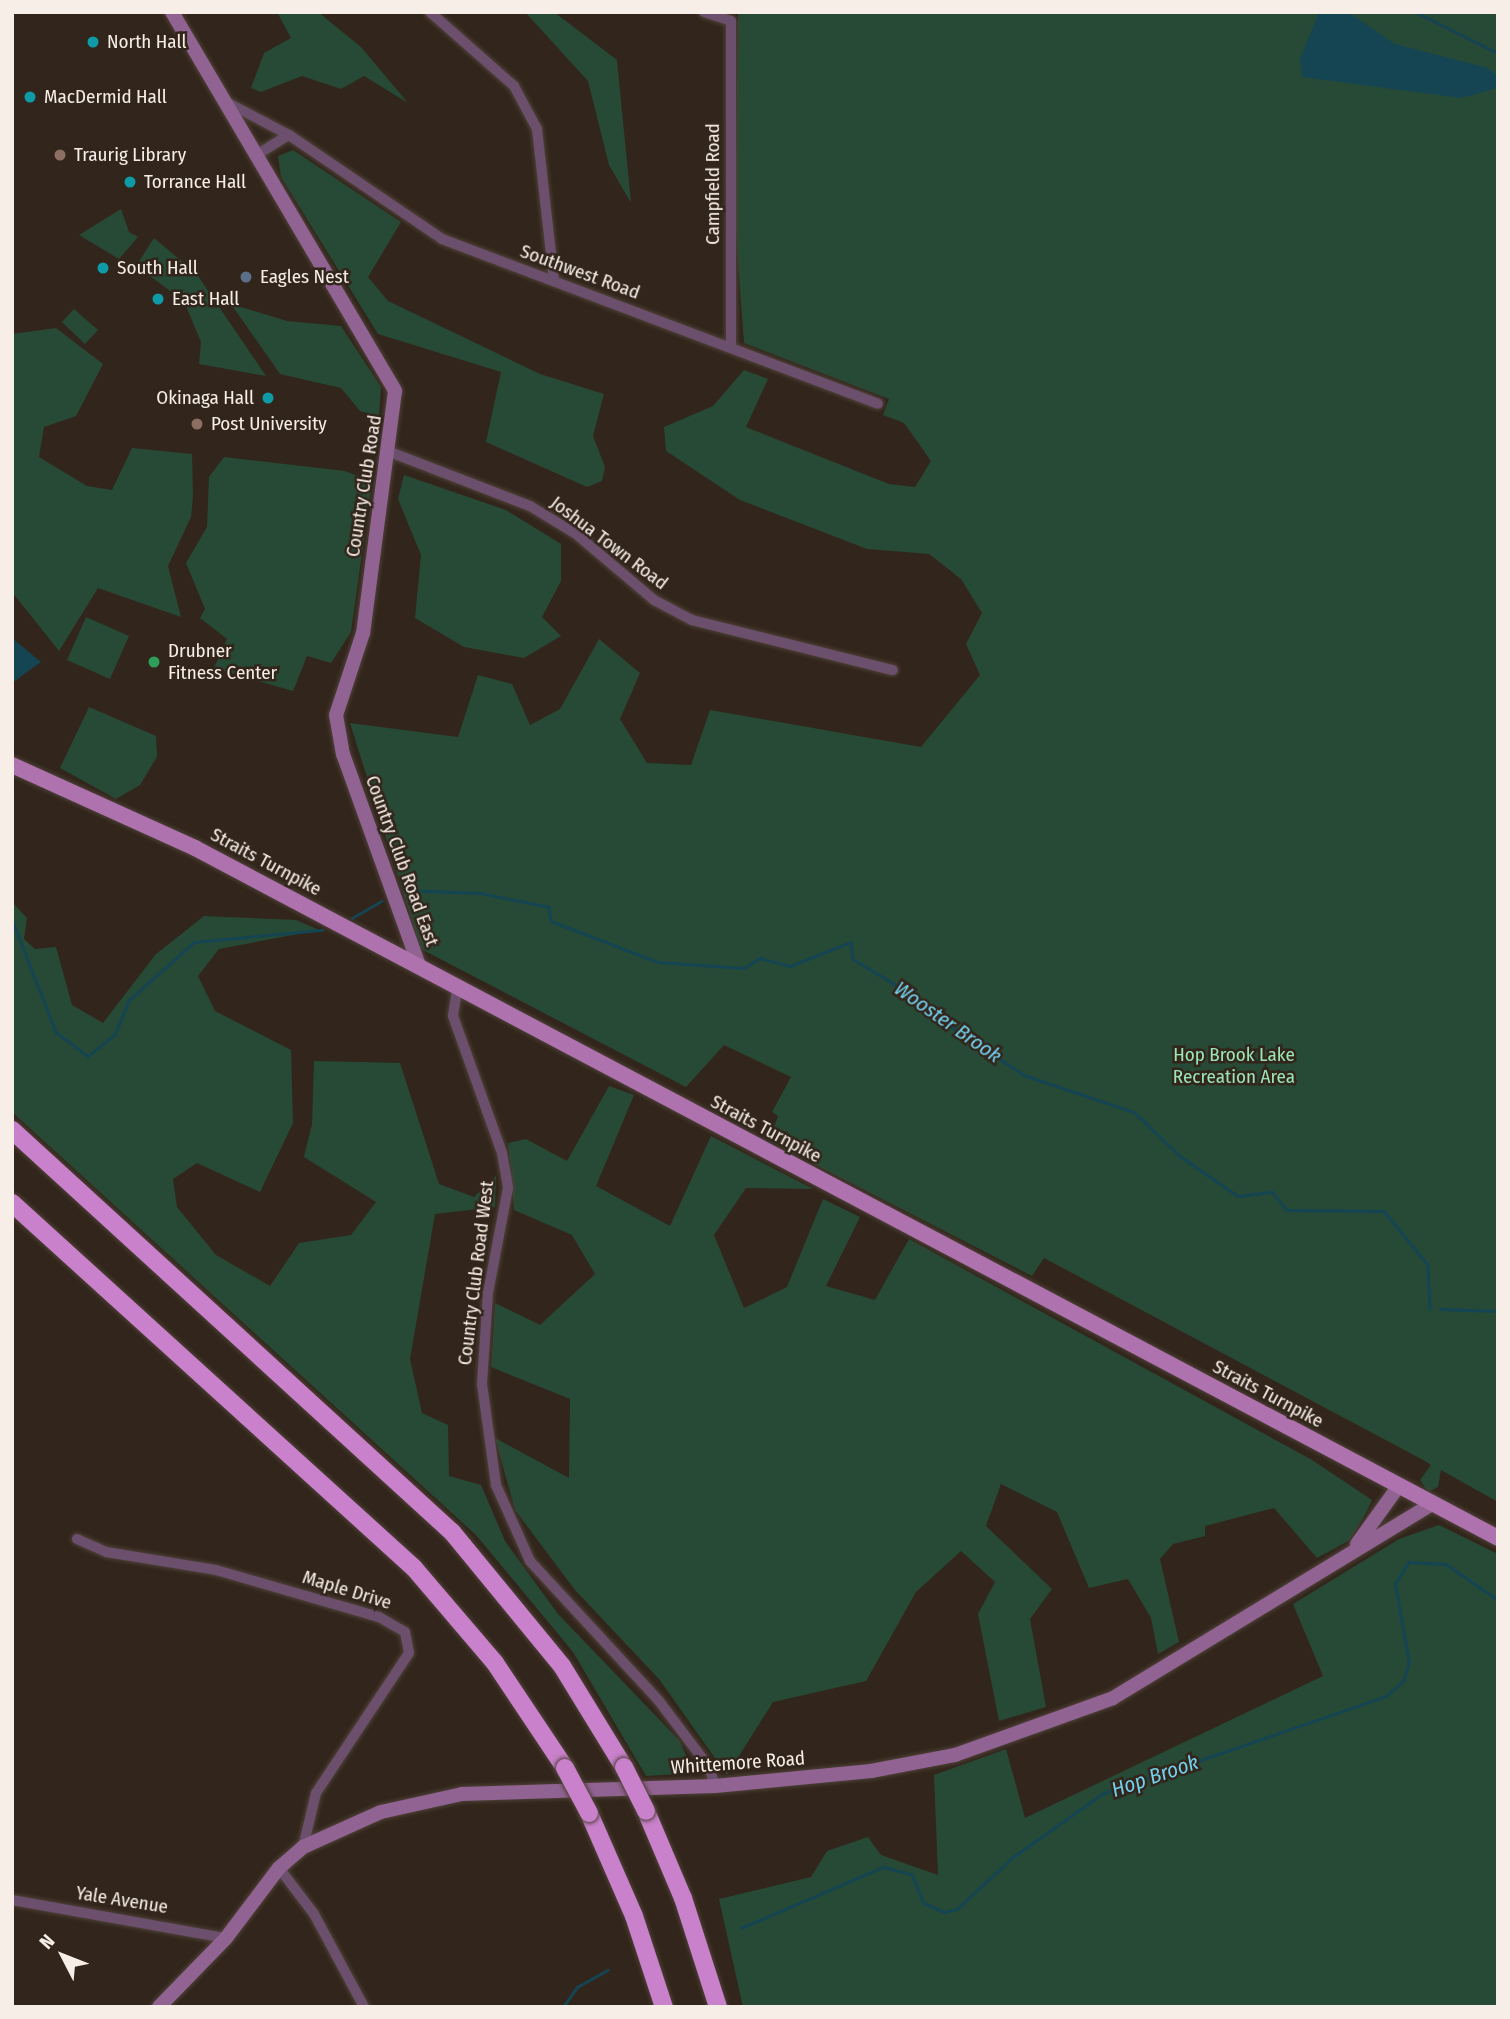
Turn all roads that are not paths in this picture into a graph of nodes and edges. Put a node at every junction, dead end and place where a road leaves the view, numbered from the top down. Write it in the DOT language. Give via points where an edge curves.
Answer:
graph roads {
  1 [pos="172,12"];
  2 [pos="430,12"];
  3 [pos="704,12"];
  4 [pos="228,103"];
  5 [pos="289,135"];
  6 [pos="258,154"];
  7 [pos="554,280"];
  8 [pos="731,347"];
  9 [pos="878,404"];
  10 [pos="390,452"];
  11 [pos="893,670"];
  12 [pos="12,765"];
  13 [pos="349,769"];
  14 [pos="419,965"];
  15 [pos="457,990"];
  16 [pos="12,1130"];
  17 [pos="12,1203"];
  18 [pos="1398,1487"];
  19 [pos="1431,1505"];
  20 [pos="1498,1538"];
  21 [pos="77,1539"];
  22 [pos="1349,1553"];
  23 [pos="715,1786"];
  24 [pos="303,1847"];
  25 [pos="279,1868"];
  26 [pos="12,1900"];
  27 [pos="226,1938"];
  28 [pos="159,2007"];
  29 [pos="364,2007"];
  30 [pos="664,2007"];
  31 [pos="718,2007"];
  1 -- 4 [label="main road, Country Club Road"];
  2 -- 7 [label="street" via="514,86 537,129"];
  3 -- 8 [label="street, Campfield Road" via="731,21"];
  4 -- 5 [label="street, Southwest Road"];
  4 -- 6 [label="main road, Country Club Road"];
  5 -- 6 [label="street"];
  5 -- 7 [label="street, Southwest Road" via="442,239"];
  6 -- 10 [label="main road, Country Club Road" via="388,371 397,404"];
  7 -- 8 [label="street, Southwest Road"];
  8 -- 9 [label="street, Southwest Road"];
  10 -- 11 [label="street, Joshua Town Road" via="530,506 576,534 654,600 692,620"];
  10 -- 13 [label="main road, Country Club Road" via="363,634 337,705"];
  12 -- 14 [label="main road, Straits Turnpike" via="122,811"];
  13 -- 14 [label="main road, Country Club Road East"];
  14 -- 15 [label="main road, Straits Turnpike"];
  15 -- 18 [label="main road, Straits Turnpike"];
  15 -- 23 [label="street, Country Club Road West" via="453,1016 502,1153 508,1188 488,1293 482,1384 496,1485 530,1561 691,1740"];
  16 -- 31 [label="highway, bridge" via="452,1532 562,1666 646,1811"];
  17 -- 30 [label="highway, bridge" via="414,1568 495,1663 565,1768 589,1813 634,1916"];
  18 -- 19 [label="main road, Straits Turnpike"];
  18 -- 22 [label="main road, Whittemore Road"];
  19 -- 20 [label="main road, Straits Turnpike"];
  19 -- 22 [label="main road, Whittemore Road"];
  21 -- 24 [label="street, Maple Drive" via="106,1552 216,1570 379,1617 405,1632 409,1653 316,1793"];
  22 -- 23 [label="main road, Whittemore Road" via="1093,1706 955,1755"];
  23 -- 24 [label="main road, Whittemore Road" via="419,1799"];
  24 -- 25 [label="main road, Whittemore Road"];
  25 -- 27 [label="main road, Whittemore Road"];
  25 -- 29 [label="street" via="314,1914"];
  26 -- 27 [label="street, Yale Avenue"];
  27 -- 28 [label="main road, Whittemore Road"];
}
